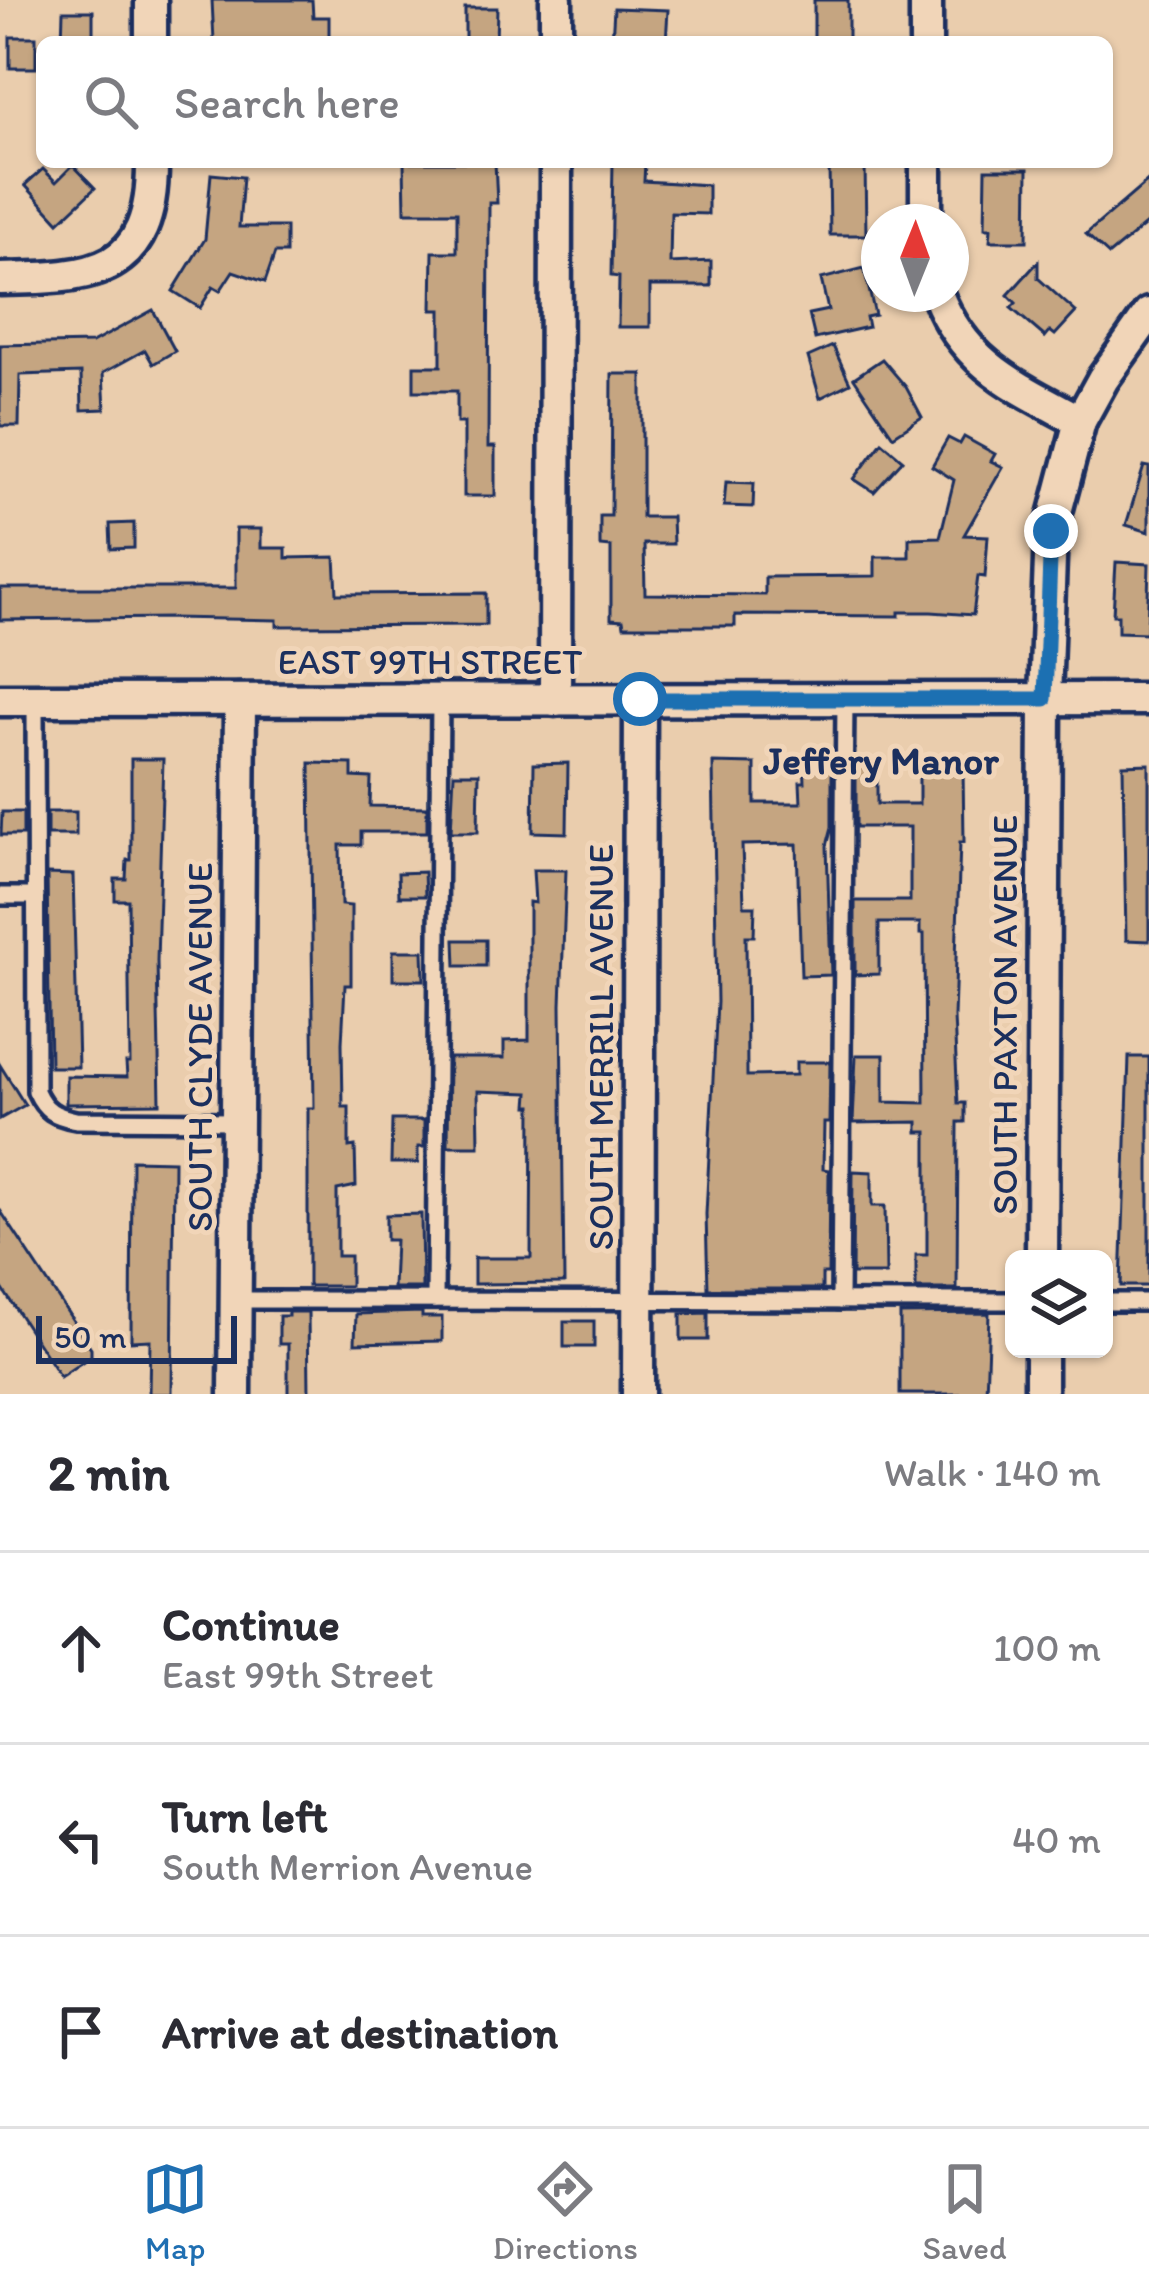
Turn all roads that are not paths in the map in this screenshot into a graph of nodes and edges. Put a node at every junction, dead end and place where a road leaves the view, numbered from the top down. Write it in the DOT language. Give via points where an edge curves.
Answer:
graph roads {
  1 [pos="151,0"];
  2 [pos="556,0"];
  3 [pos="926,0"];
  4 [pos="151,36"];
  5 [pos="556,36"];
  6 [pos="926,36"];
  7 [pos="152,168"];
  8 [pos="556,168"];
  9 [pos="926,168"];
  10 [pos="926,204"];
  11 [pos="0,279"];
  12 [pos="945,312"];
  13 [pos="1149,314"];
  14 [pos="1079,421"];
  15 [pos="1149,698"];
  16 [pos="640,699"];
  17 [pos="844,699"];
  18 [pos="1045,699"];
  19 [pos="0,700"];
  20 [pos="35,700"];
  21 [pos="240,700"];
  22 [pos="440,700"];
  23 [pos="555,700"];
  24 [pos="0,896"];
  25 [pos="36,896"];
  26 [pos="237,1121"];
  27 [pos="1042,1250"];
  28 [pos="236,1300"];
  29 [pos="435,1300"];
  30 [pos="638,1301"];
  31 [pos="840,1301"];
  32 [pos="1005,1301"];
  33 [pos="1113,1302"];
  34 [pos="1149,1302"];
  35 [pos="1041,1358"];
  36 [pos="235,1394"];
  37 [pos="638,1394"];
  38 [pos="1041,1394"];
  1 -- 4 [label="street"];
  2 -- 5 [label="street"];
  3 -- 6 [label="street"];
  7 -- 11 [label="street" via="149,210 123,255 82,276"];
  8 -- 23 [label="street"];
  9 -- 10 [label="street"];
  12 -- 14 [label="street" via="976,359"];
  13 -- 14 [label="street, SOUTH PAXTON AVENUE"];
  14 -- 18 [label="street, SOUTH PAXTON AVENUE" via="1051,531"];
  15 -- 18 [label="street, EAST 99TH STREET"];
  16 -- 17 [label="street, EAST 99TH STREET"];
  16 -- 23 [label="street, EAST 99TH STREET"];
  16 -- 30 [label="street, SOUTH MERRILL AVENUE"];
  17 -- 18 [label="street, EAST 99TH STREET"];
  17 -- 31 [label="lane"];
  18 -- 27 [label="street, SOUTH PAXTON AVENUE"];
  19 -- 20 [label="street, EAST 99TH STREET"];
  20 -- 21 [label="street, EAST 99TH STREET"];
  20 -- 25 [label="lane"];
  21 -- 22 [label="street, EAST 99TH STREET"];
  21 -- 26 [label="street, SOUTH CLYDE AVENUE"];
  22 -- 23 [label="street, EAST 99TH STREET"];
  22 -- 29 [label="lane"];
  24 -- 25 [label="lane"];
  25 -- 26 [label="lane" via="36,1090 43,1106 76,1120"];
  26 -- 28 [label="street, SOUTH CLYDE AVENUE"];
  28 -- 29 [label="lane"];
  28 -- 36 [label="street, SOUTH CLYDE AVENUE"];
  29 -- 30 [label="lane"];
  30 -- 31 [label="lane"];
  30 -- 37 [label="street, SOUTH MERRILL AVENUE"];
  31 -- 32 [label="lane"];
  33 -- 34 [label="lane"];
  35 -- 38 [label="street"];
}
